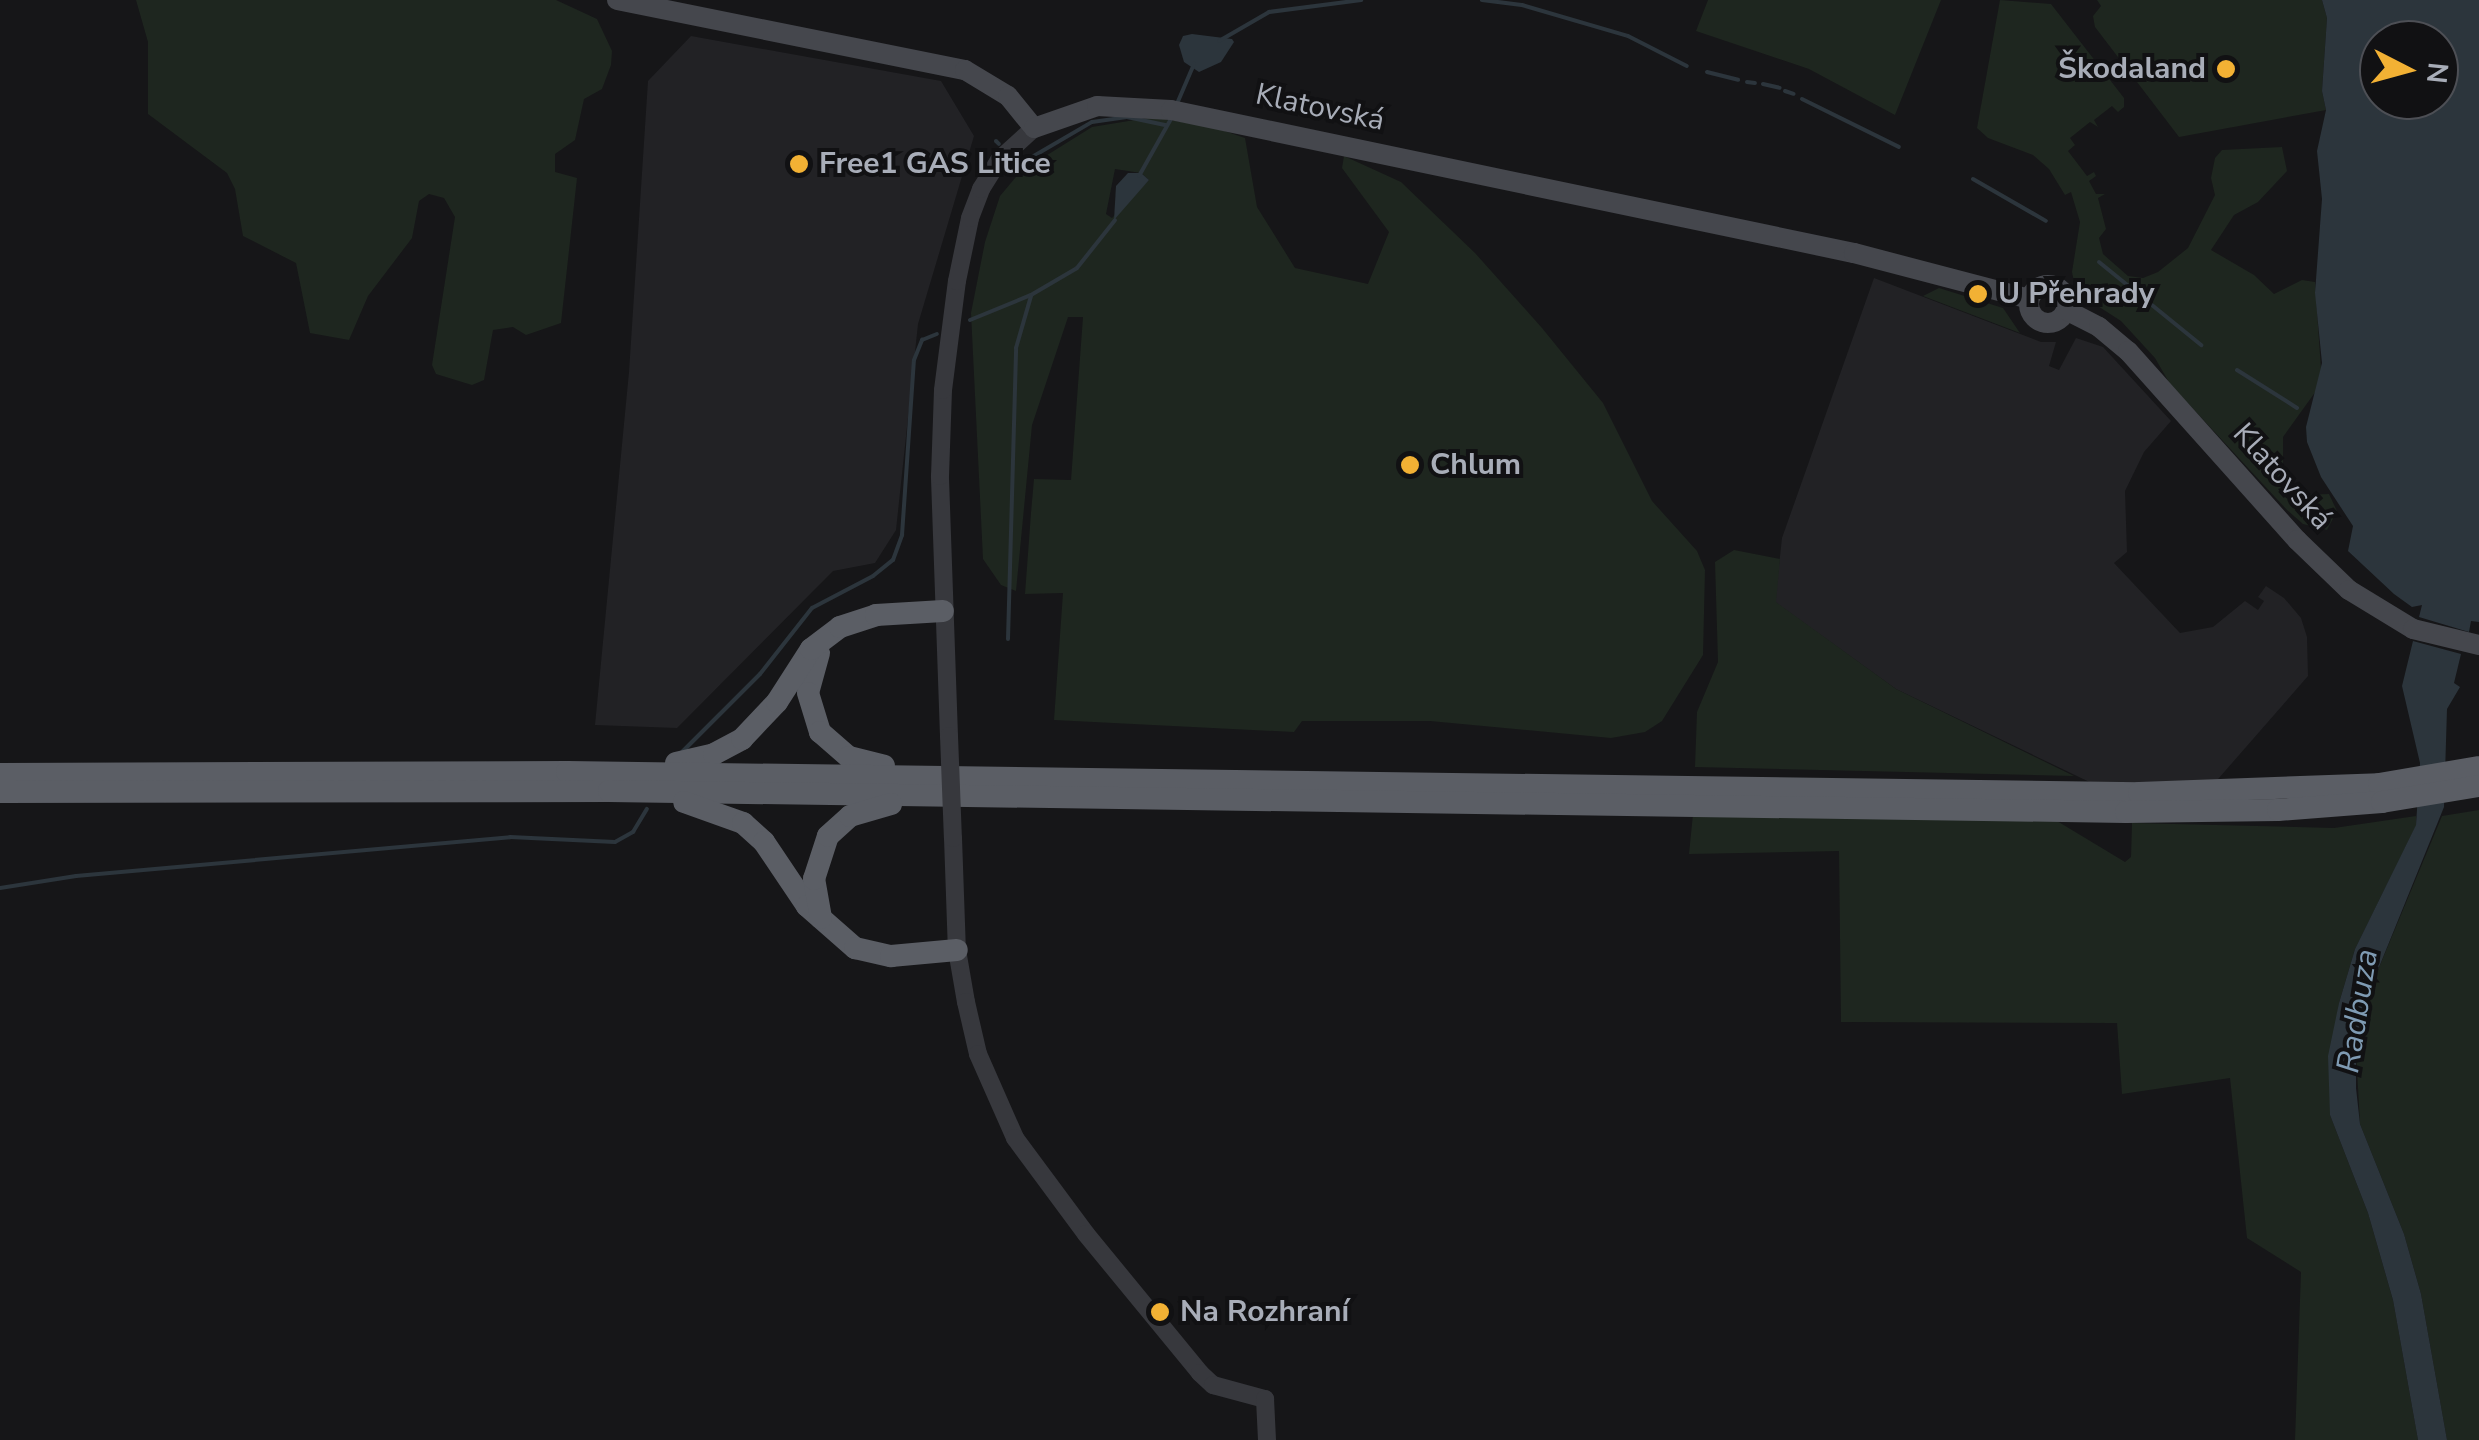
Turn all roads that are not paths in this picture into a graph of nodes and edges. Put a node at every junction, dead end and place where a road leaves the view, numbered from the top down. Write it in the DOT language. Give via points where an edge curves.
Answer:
graph roads {
  1 [pos="617,0"];
  2 [pos="1034,128"];
  3 [pos="943,611"];
  4 [pos="823,640"];
  5 [pos="2479,645"];
  6 [pos="2479,767"];
  7 [pos="566,772"];
  8 [pos="0,774"];
  9 [pos="972,777"];
  10 [pos="2479,786"];
  11 [pos="609,791"];
  12 [pos="0,792"];
  13 [pos="1104,798"];
  14 [pos="822,922"];
  15 [pos="958,950"];
  16 [pos="1266,1440"];
  1 -- 2 [label="main road" via="965,70 1008,96"];
  2 -- 3 [label="street" via="990,173 962,251 943,397"];
  2 -- 5 [label="main road, Klatovská" via="1097,106 1176,110 1836,249 2029,299 2042,322 2056,322 2066,310 2128,351 2349,590 2413,629"];
  3 -- 4 [label="highway" via="864,617"];
  3 -- 15 [label="street, bridge"];
  4 -- 7 [label="highway" via="765,718 729,747 679,763 588,763"];
  4 -- 9 [label="highway" via="808,693 828,742 874,764"];
  6 -- 9 [label="highway" via="2379,784 2064,792"];
  7 -- 8 [label="highway"];
  7 -- 9 [label="highway"];
  10 -- 13 [label="highway" via="2278,810 2126,812"];
  11 -- 12 [label="highway"];
  11 -- 13 [label="highway"];
  11 -- 14 [label="highway" via="627,799 675,800 743,823"];
  13 -- 14 [label="highway" via="1064,807 892,804 862,811 839,824 821,849 814,879"];
  14 -- 15 [label="highway" via="868,953"];
  15 -- 16 [label="street" via="978,1054 1015,1138 1200,1373 1214,1385 1265,1400"];
}
